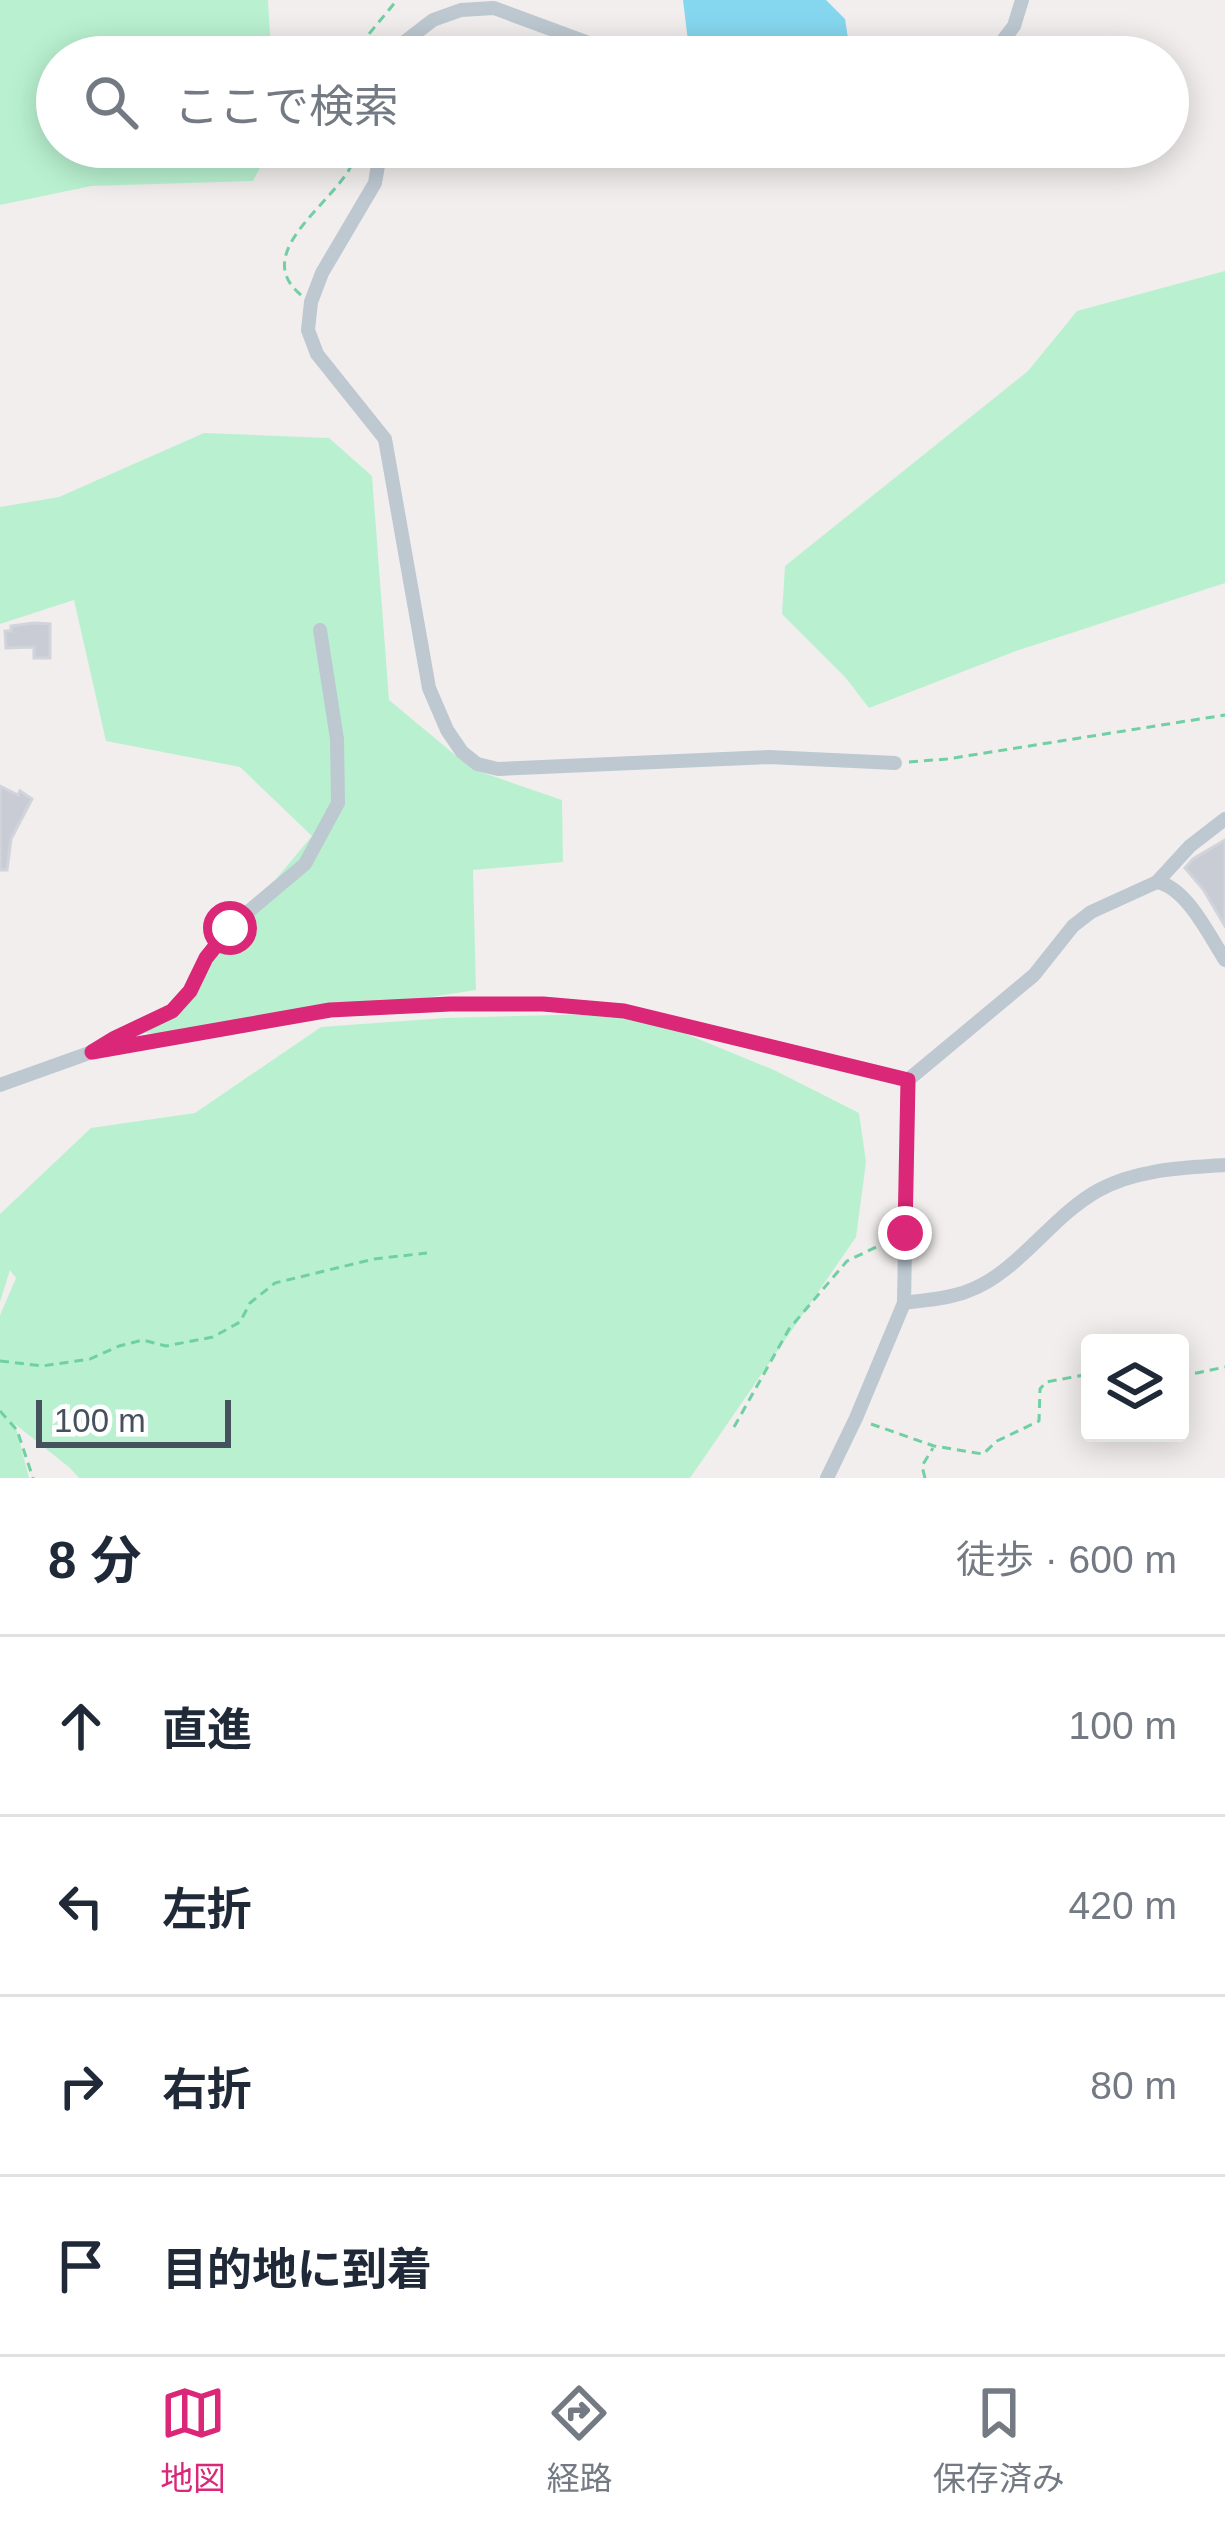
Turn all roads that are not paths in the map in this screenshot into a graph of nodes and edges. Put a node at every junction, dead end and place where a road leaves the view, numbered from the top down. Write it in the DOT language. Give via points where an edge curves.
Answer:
graph roads {
  1 [pos="1022,0"];
  2 [pos="412,36"];
  3 [pos="570,36"];
  4 [pos="1006,36"];
  5 [pos="378,168"];
  6 [pos="320,631"];
  7 [pos="895,763"];
  8 [pos="1225,819"];
  9 [pos="1157,882"];
  10 [pos="1225,960"];
  11 [pos="92,1052"];
  12 [pos="908,1080"];
  13 [pos="0,1085"];
  14 [pos="1225,1165"];
  15 [pos="904,1303"];
  16 [pos="827,1478"];
  1 -- 4 [label="street"];
  2 -- 3 [label="street" via="461,10 494,8"];
  5 -- 7 [label="street" via="322,273 308,330 316,354 386,439 429,688 462,752 498,769 769,757"];
  6 -- 11 [label="street" via="338,803 304,864 230,928 172,1011"];
  8 -- 9 [label="street"];
  9 -- 10 [label="street" via="1181,894"];
  9 -- 12 [label="street" via="1073,926 1034,975"];
  11 -- 12 [label="street" via="330,1010 543,1004 624,1011"];
  11 -- 13 [label="street"];
  12 -- 15 [label="street"];
  14 -- 15 [label="street" via="1123,1178 1072,1207 1000,1274 968,1292"];
  15 -- 16 [label="street"];
}
